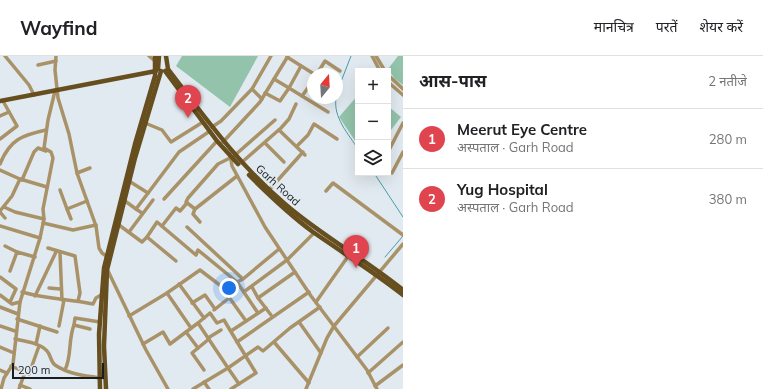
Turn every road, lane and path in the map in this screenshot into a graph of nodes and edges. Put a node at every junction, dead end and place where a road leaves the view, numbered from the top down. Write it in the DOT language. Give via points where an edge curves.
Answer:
graph roads {
  1 [pos="2,56"];
  2 [pos="56,56"];
  3 [pos="148,56"];
  4 [pos="159,56"];
  5 [pos="166,56"];
  6 [pos="271,56"];
  7 [pos="372,56"];
  8 [pos="287,57"];
  9 [pos="155,58"];
  10 [pos="377,58"];
  11 [pos="56,61"];
  12 [pos="38,65"];
  13 [pos="301,66"];
  14 [pos="321,68"];
  15 [pos="336,68"];
  16 [pos="379,68"];
  17 [pos="383,68"];
  18 [pos="166,69"];
  19 [pos="307,70"];
  20 [pos="156,71"];
  21 [pos="391,78"];
  22 [pos="274,79"];
  23 [pos="391,85"];
  24 [pos="289,88"];
  25 [pos="252,89"];
  26 [pos="403,89"];
  27 [pos="56,91"];
  28 [pos="307,92"];
  29 [pos="265,93"];
  30 [pos="34,95"];
  31 [pos="403,95"];
  32 [pos="302,96"];
  33 [pos="262,99"];
  34 [pos="1,101"];
  35 [pos="296,104"];
  36 [pos="195,108"];
  37 [pos="9,112"];
  38 [pos="328,112"];
  39 [pos="0,116"];
  40 [pos="276,120"];
  41 [pos="203,122"];
  42 [pos="145,123"];
  43 [pos="403,123"];
  44 [pos="211,129"];
  45 [pos="46,130"];
  46 [pos="279,130"];
  47 [pos="0,139"];
  48 [pos="337,139"];
  49 [pos="217,141"];
  50 [pos="223,142"];
  51 [pos="265,143"];
  52 [pos="137,144"];
  53 [pos="297,146"];
  54 [pos="391,146"];
  55 [pos="49,150"];
  56 [pos="403,152"];
  57 [pos="231,156"];
  58 [pos="284,162"];
  59 [pos="241,163"];
  60 [pos="0,164"];
  61 [pos="90,168"];
  62 [pos="0,170"];
  63 [pos="77,173"];
  64 [pos="392,173"];
  65 [pos="237,176"];
  66 [pos="22,180"];
  67 [pos="128,180"];
  68 [pos="261,185"];
  69 [pos="48,187"];
  70 [pos="60,190"];
  71 [pos="269,190"];
  72 [pos="326,191"];
  73 [pos="148,193"];
  74 [pos="164,199"];
  75 [pos="153,200"];
  76 [pos="87,201"];
  77 [pos="125,201"];
  78 [pos="187,203"];
  79 [pos="283,206"];
  80 [pos="4,207"];
  81 [pos="67,209"];
  82 [pos="136,209"];
  83 [pos="194,209"];
  84 [pos="0,212"];
  85 [pos="142,213"];
  86 [pos="295,215"];
  87 [pos="5,218"];
  88 [pos="71,219"];
  89 [pos="44,221"];
  90 [pos="200,222"];
  91 [pos="96,225"];
  92 [pos="119,225"];
  93 [pos="0,226"];
  94 [pos="162,226"];
  95 [pos="186,227"];
  96 [pos="129,232"];
  97 [pos="314,233"];
  98 [pos="403,235"];
  99 [pos="147,237"];
  100 [pos="40,238"];
  101 [pos="204,243"];
  102 [pos="403,244"];
  103 [pos="5,246"];
  104 [pos="48,248"];
  105 [pos="280,249"];
  106 [pos="198,250"];
  107 [pos="17,252"];
  108 [pos="58,252"];
  109 [pos="349,254"];
  110 [pos="36,257"];
  111 [pos="108,258"];
  112 [pos="287,260"];
  113 [pos="176,261"];
  114 [pos="203,266"];
  115 [pos="105,269"];
  116 [pos="200,270"];
  117 [pos="10,271"];
  118 [pos="295,272"];
  119 [pos="378,273"];
  120 [pos="0,277"];
  121 [pos="385,278"];
  122 [pos="242,279"];
  123 [pos="237,282"];
  124 [pos="179,284"];
  125 [pos="252,287"];
  126 [pos="49,288"];
  127 [pos="60,289"];
  128 [pos="403,290"];
  129 [pos="245,291"];
  130 [pos="22,292"];
  131 [pos="309,292"];
  132 [pos="167,293"];
  133 [pos="0,295"];
  134 [pos="101,295"];
  135 [pos="403,295"];
  136 [pos="35,296"];
  137 [pos="230,298"];
  138 [pos="258,298"];
  139 [pos="63,300"];
  140 [pos="78,301"];
  141 [pos="10,302"];
  142 [pos="20,302"];
  143 [pos="192,302"];
  144 [pos="316,302"];
  145 [pos="0,307"];
  146 [pos="320,307"];
  147 [pos="266,308"];
  148 [pos="215,309"];
  149 [pos="210,313"];
  150 [pos="258,313"];
  151 [pos="271,315"];
  152 [pos="18,316"];
  153 [pos="129,316"];
  154 [pos="204,318"];
  155 [pos="102,319"];
  156 [pos="246,321"];
  157 [pos="299,322"];
  158 [pos="198,323"];
  159 [pos="74,325"];
  160 [pos="0,326"];
  161 [pos="40,326"];
  162 [pos="59,326"];
  163 [pos="334,326"];
  164 [pos="191,328"];
  165 [pos="388,328"];
  166 [pos="90,329"];
  167 [pos="221,330"];
  168 [pos="15,331"];
  169 [pos="230,331"];
  170 [pos="57,332"];
  171 [pos="186,332"];
  172 [pos="15,339"];
  173 [pos="209,339"];
  174 [pos="237,342"];
  175 [pos="274,342"];
  176 [pos="403,342"];
  177 [pos="143,344"];
  178 [pos="37,345"];
  179 [pos="0,346"];
  180 [pos="198,348"];
  181 [pos="14,353"];
  182 [pos="321,353"];
  183 [pos="245,356"];
  184 [pos="357,357"];
  185 [pos="403,365"];
  186 [pos="11,366"];
  187 [pos="228,368"];
  188 [pos="0,370"];
  189 [pos="65,370"];
  190 [pos="204,370"];
  191 [pos="25,372"];
  192 [pos="7,373"];
  193 [pos="368,373"];
  194 [pos="102,378"];
  195 [pos="204,382"];
  196 [pos="309,383"];
  197 [pos="239,384"];
  198 [pos="19,387"];
  199 [pos="376,387"];
  200 [pos="1,389"];
  201 [pos="30,389"];
  202 [pos="100,389"];
  203 [pos="106,389"];
  204 [pos="168,389"];
  205 [pos="193,389"];
  206 [pos="209,389"];
  207 [pos="231,389"];
  208 [pos="306,389"];
  1 -- 30 [label="street" via="29,85"];
  2 -- 11 [label="street"];
  3 -- 9 [label="street"];
  4 -- 18 [label="main road" via="157,66"];
  5 -- 18 [label="main road"];
  6 -- 25 [label="street"];
  7 -- 10 [label="street"];
  8 -- 13 [label="street"];
  8 -- 22 [label="street"];
  9 -- 20 [label="main road"];
  10 -- 16 [label="street"];
  10 -- 17 [label="street"];
  11 -- 12 [label="street"];
  11 -- 27 [label="street"];
  13 -- 19 [label="street"];
  13 -- 24 [label="street"];
  14 -- 15 [label="street" via="325,61"];
  18 -- 36 [label="main road, Garh Road"];
  18 -- 42 [label="main road"];
  20 -- 27 [label="main road"];
  20 -- 52 [label="main road"];
  21 -- 26 [label="street"];
  22 -- 24 [label="street"];
  22 -- 29 [label="street"];
  23 -- 31 [label="street"];
  24 -- 29 [label="street" via="280,101"];
  24 -- 32 [label="street"];
  25 -- 33 [label="street"];
  25 -- 44 [label="street"];
  27 -- 30 [label="main road"];
  27 -- 45 [label="street"];
  27 -- 63 [label="street"];
  28 -- 32 [label="street"];
  29 -- 33 [label="street"];
  30 -- 34 [label="main road"];
  32 -- 38 [label="street"];
  33 -- 50 [label="street"];
  34 -- 37 [label="street"];
  35 -- 46 [label="street" via="289,119"];
  36 -- 41 [label="main road, Garh Road"];
  36 -- 44 [label="main road, Garh Road"];
  37 -- 39 [label="street"];
  37 -- 47 [label="street" via="17,126"];
  40 -- 57 [label="street"];
  41 -- 42 [label="street" via="170,142 162,130"];
  41 -- 44 [label="main road, Garh Road"];
  42 -- 52 [label="main road"];
  43 -- 54 [label="street"];
  44 -- 49 [label="main road, Garh Road"];
  44 -- 50 [label="main road, Garh Road"];
  44 -- 73 [label="street" via="179,152"];
  45 -- 55 [label="street" via="44,148"];
  45 -- 60 [label="street" via="18,138"];
  46 -- 51 [label="street"];
  46 -- 53 [label="street"];
  48 -- 53 [label="street" via="314,124"];
  49 -- 57 [label="main road, Garh Road"];
  49 -- 74 [label="street"];
  50 -- 57 [label="main road, Garh Road"];
  51 -- 58 [label="street"];
  51 -- 59 [label="street"];
  52 -- 67 [label="main road"];
  53 -- 71 [label="street" via="304,153"];
  55 -- 66 [label="street" via="38,148 34,152"];
  55 -- 69 [label="street" via="53,158"];
  56 -- 64 [label="street"];
  57 -- 59 [label="main road, Garh Road"];
  57 -- 65 [label="street"];
  57 -- 68 [label="main road, Garh Road"];
  57 -- 78 [label="street" via="218,164 188,198"];
  59 -- 68 [label="main road, Garh Road"];
  61 -- 63 [label="street"];
  62 -- 66 [label="street"];
  63 -- 76 [label="street"];
  65 -- 83 [label="street"];
  65 -- 105 [label="street" via="254,210"];
  66 -- 69 [label="street"];
  66 -- 80 [label="street" via="20,179"];
  67 -- 73 [label="street"];
  67 -- 77 [label="main road"];
  67 -- 111 [label="main road"];
  68 -- 71 [label="main road, Garh Road"];
  68 -- 79 [label="main road, Garh Road"];
  69 -- 89 [label="street" via="43,210"];
  70 -- 81 [label="street"];
  71 -- 79 [label="main road, Garh Road"];
  72 -- 98 [label="street" via="333,183"];
  73 -- 82 [label="street"];
  75 -- 85 [label="street"];
  76 -- 81 [label="street"];
  76 -- 91 [label="street"];
  77 -- 82 [label="street"];
  77 -- 92 [label="main road"];
  78 -- 83 [label="street"];
  78 -- 94 [label="street" via="180,210 176,208"];
  79 -- 86 [label="main road, Garh Road"];
  80 -- 84 [label="street"];
  80 -- 89 [label="street"];
  81 -- 88 [label="street"];
  82 -- 85 [label="street"];
  83 -- 90 [label="street" via="193,214"];
  84 -- 87 [label="street"];
  85 -- 96 [label="street"];
  86 -- 97 [label="main road, Garh Road"];
  86 -- 109 [label="main road, Garh Road"];
  89 -- 91 [label="street" via="73,230"];
  89 -- 100 [label="street"];
  91 -- 111 [label="street" via="99,248"];
  92 -- 96 [label="street"];
  92 -- 111 [label="main road"];
  93 -- 100 [label="street"];
  94 -- 99 [label="street" via="157,222"];
  94 -- 106 [label="street" via="196,255"];
  95 -- 101 [label="street"];
  96 -- 99 [label="street" via="142,242"];
  97 -- 109 [label="main road, Garh Road"];
  97 -- 112 [label="street"];
  99 -- 113 [label="street"];
  100 -- 110 [label="street"];
  101 -- 106 [label="street"];
  101 -- 122 [label="street"];
  102 -- 119 [label="street"];
  103 -- 107 [label="street"];
  104 -- 108 [label="street"];
  105 -- 112 [label="street"];
  105 -- 122 [label="street"];
  106 -- 123 [label="street"];
  107 -- 110 [label="street"];
  107 -- 117 [label="street"];
  108 -- 127 [label="street"];
  108 -- 136 [label="street"];
  108 -- 140 [label="street" via="75,256 80,293"];
  109 -- 119 [label="main road, Garh Road"];
  109 -- 144 [label="street"];
  110 -- 130 [label="street"];
  111 -- 115 [label="main road"];
  112 -- 118 [label="street"];
  112 -- 125 [label="street"];
  114 -- 116 [label="street"];
  115 -- 134 [label="main road"];
  115 -- 153 [label="street"];
  115 -- 155 [label="main road"];
  116 -- 124 [label="street"];
  116 -- 137 [label="street" via="221,286"];
  118 -- 131 [label="street"];
  118 -- 138 [label="street"];
  119 -- 121 [label="main road, Garh Road"];
  119 -- 163 [label="street"];
  120 -- 141 [label="street" via="16,289"];
  121 -- 128 [label="main road, Garh Road"];
  121 -- 135 [label="main road, Garh Road"];
  122 -- 123 [label="street"];
  123 -- 129 [label="street"];
  124 -- 132 [label="street"];
  124 -- 143 [label="street"];
  125 -- 129 [label="street"];
  125 -- 138 [label="street"];
  126 -- 127 [label="street"];
  127 -- 139 [label="street"];
  129 -- 150 [label="street"];
  130 -- 136 [label="street"];
  130 -- 142 [label="street"];
  131 -- 144 [label="street"];
  131 -- 174 [label="street"];
  132 -- 153 [label="street"];
  132 -- 164 [label="street"];
  133 -- 141 [label="street"];
  134 -- 140 [label="street" via="93,304"];
  134 -- 155 [label="main road"];
  136 -- 139 [label="street"];
  137 -- 148 [label="street"];
  137 -- 156 [label="street"];
  138 -- 147 [label="street"];
  139 -- 140 [label="street"];
  139 -- 162 [label="street"];
  141 -- 142 [label="street"];
  142 -- 152 [label="street"];
  143 -- 148 [label="street" via="205,295"];
  143 -- 154 [label="street"];
  144 -- 146 [label="street"];
  145 -- 152 [label="street"];
  146 -- 157 [label="street"];
  146 -- 163 [label="street"];
  147 -- 150 [label="street"];
  147 -- 151 [label="street"];
  148 -- 149 [label="street"];
  149 -- 154 [label="street"];
  149 -- 169 [label="street" via="217,323 224,320"];
  150 -- 156 [label="street"];
  152 -- 161 [label="street"];
  152 -- 168 [label="street"];
  153 -- 177 [label="street"];
  154 -- 158 [label="street"];
  155 -- 159 [label="street" via="75,318"];
  155 -- 194 [label="main road"];
  156 -- 169 [label="street"];
  157 -- 175 [label="street"];
  157 -- 182 [label="street"];
  158 -- 164 [label="street"];
  158 -- 173 [label="street"];
  159 -- 166 [label="street"];
  159 -- 189 [label="street" via="69,339 68,364"];
  160 -- 168 [label="street"];
  161 -- 170 [label="street"];
  161 -- 178 [label="street"];
  163 -- 182 [label="street"];
  163 -- 184 [label="street"];
  164 -- 171 [label="street"];
  165 -- 184 [label="street"];
  167 -- 173 [label="street"];
  168 -- 172 [label="street"];
  169 -- 174 [label="street"];
  171 -- 177 [label="street" via="170,344 163,332"];
  171 -- 180 [label="street"];
  172 -- 178 [label="street"];
  172 -- 181 [label="street"];
  173 -- 180 [label="street"];
  173 -- 187 [label="street"];
  174 -- 183 [label="street"];
  175 -- 183 [label="street" via="264,351 258,347"];
  175 -- 196 [label="street"];
  176 -- 193 [label="street"];
  177 -- 204 [label="street"];
  178 -- 189 [label="street" via="48,352 54,364"];
  178 -- 191 [label="street" via="29,374"];
  179 -- 181 [label="street"];
  180 -- 190 [label="street" via="192,352"];
  181 -- 186 [label="street"];
  182 -- 196 [label="street"];
  183 -- 187 [label="street"];
  183 -- 197 [label="street" via="256,373"];
  184 -- 193 [label="street"];
  185 -- 199 [label="street"];
  186 -- 191 [label="street"];
  186 -- 192 [label="street"];
  187 -- 195 [label="street"];
  187 -- 197 [label="street"];
  188 -- 192 [label="street"];
  189 -- 194 [label="street"];
  191 -- 198 [label="street"];
  192 -- 200 [label="street"];
  193 -- 199 [label="street"];
  194 -- 202 [label="main road"];
  194 -- 203 [label="main road"];
  195 -- 205 [label="street"];
  195 -- 206 [label="street"];
  196 -- 208 [label="street"];
  197 -- 207 [label="street"];
  198 -- 201 [label="street"];
}
